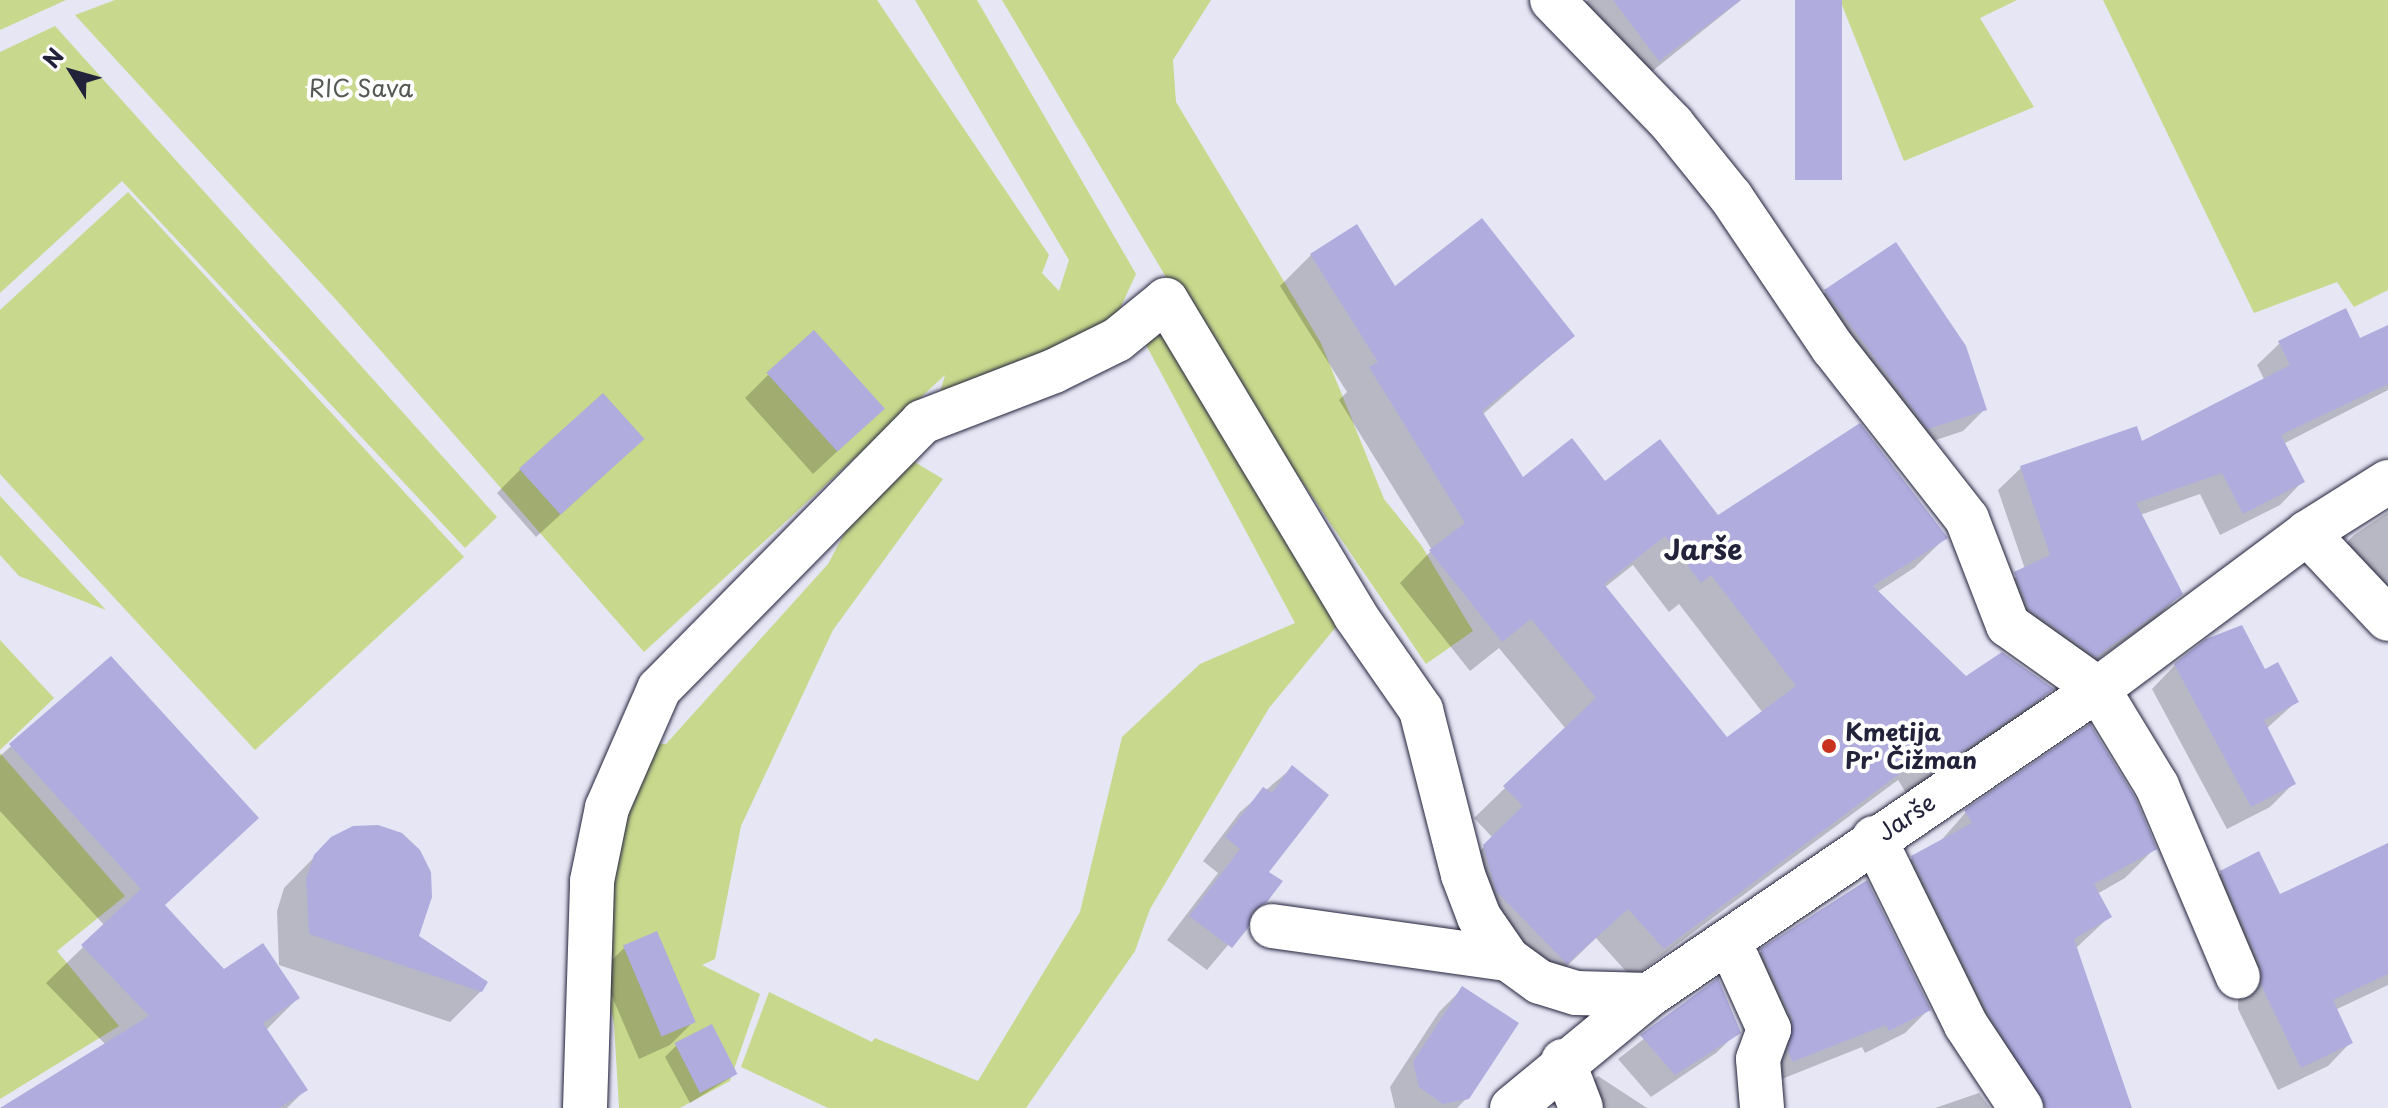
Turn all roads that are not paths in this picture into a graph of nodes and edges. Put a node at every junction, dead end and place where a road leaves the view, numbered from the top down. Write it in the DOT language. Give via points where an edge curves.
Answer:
graph roads {
  1 [pos="1552,0"];
  2 [pos="2388,482"];
  3 [pos="2307,533"];
  4 [pos="2388,619"];
  5 [pos="2098,689"];
  6 [pos="1874,838"];
  7 [pos="1272,926"];
  8 [pos="1729,941"];
  9 [pos="1508,959"];
  10 [pos="2238,977"];
  11 [pos="1649,995"];
  12 [pos="1563,1061"];
  13 [pos="585,1108"];
  14 [pos="1512,1108"];
  15 [pos="1581,1108"];
  16 [pos="1762,1108"];
  17 [pos="2021,1108"];
  1 -- 5 [label="street" via="1672,124 1731,197 1833,348 1967,519 2008,625"];
  2 -- 3 [label="street, Jarše"];
  3 -- 4 [label="street"];
  3 -- 5 [label="street, Jarše"];
  5 -- 6 [label="street, Jarše"];
  5 -- 10 [label="street" via="2157,786"];
  6 -- 8 [label="street, Jarše"];
  6 -- 17 [label="street" via="1966,1025"];
  7 -- 9 [label="street"];
  8 -- 11 [label="street, Jarše"];
  8 -- 16 [label="street" via="1769,1029 1758,1059"];
  9 -- 11 [label="street" via="1540,982 1576,993"];
  9 -- 13 [label="street" via="1479,917 1463,875 1421,710 1355,615 1166,300 1117,340 1054,371 922,422 659,689 607,808 592,881"];
  11 -- 12 [label="street, Jarše"];
  12 -- 14 [label="street, Jarše"];
  12 -- 15 [label="street"];
}
